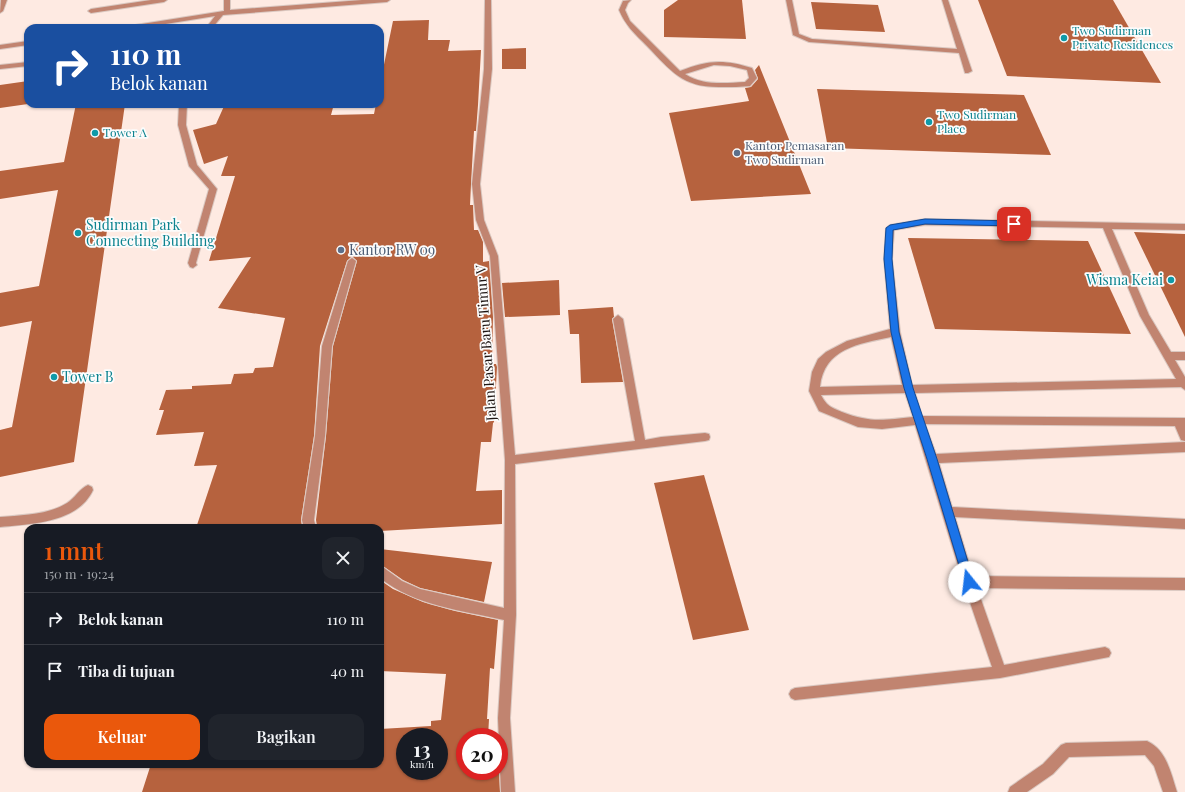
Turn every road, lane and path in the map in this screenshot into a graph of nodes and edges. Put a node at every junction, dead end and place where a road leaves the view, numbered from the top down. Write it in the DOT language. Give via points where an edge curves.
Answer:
graph roads {
  1 [pos="4,0"];
  2 [pos="227,0"];
  3 [pos="387,0"];
  4 [pos="488,0"];
  5 [pos="628,0"];
  6 [pos="790,0"];
  7 [pos="945,0"];
  8 [pos="166,2"];
  9 [pos="0,11"];
  10 [pos="91,11"];
  11 [pos="224,12"];
  12 [pos="153,24"];
  13 [pos="213,24"];
  14 [pos="24,44"];
  15 [pos="0,47"];
  16 [pos="961,51"];
  17 [pos="24,64"];
  18 [pos="0,66"];
  19 [pos="968,71"];
  20 [pos="680,74"];
  21 [pos="183,108"];
  22 [pos="1106,225"];
  23 [pos="1185,227"];
  24 [pos="352,260"];
  25 [pos="193,265"];
  26 [pos="618,319"];
  27 [pos="895,332"];
  28 [pos="1168,356"];
  29 [pos="1185,356"];
  30 [pos="1184,384"];
  31 [pos="908,388"];
  32 [pos="814,391"];
  33 [pos="920,420"];
  34 [pos="1182,422"];
  35 [pos="705,437"];
  36 [pos="1185,437"];
  37 [pos="642,445"];
  38 [pos="1185,447"];
  39 [pos="932,459"];
  40 [pos="510,460"];
  41 [pos="88,490"];
  42 [pos="948,512"];
  43 [pos="0,522"];
  44 [pos="309,524"];
  45 [pos="1185,524"];
  46 [pos="384,574"];
  47 [pos="969,582"];
  48 [pos="1185,584"];
  49 [pos="510,615"];
  50 [pos="1105,653"];
  51 [pos="1000,672"];
  52 [pos="795,694"];
  53 [pos="508,792"];
  54 [pos="1015,792"];
  55 [pos="1170,792"];
  1 -- 9 [label="street"];
  2 -- 11 [label="street"];
  3 -- 11 [label="street"];
  4 -- 40 [label="street, Jalan Pasar Baru Timur V" via="488,68 476,184 480,220 494,256"];
  5 -- 20 [label="street" via="622,10 627,22"];
  6 -- 16 [label="street" via="796,35 811,41"];
  7 -- 16 [label="street"];
  8 -- 10 [label="street"];
  11 -- 12 [label="street"];
  11 -- 13 [label="street"];
  14 -- 15 [label="street"];
  16 -- 19 [label="street"];
  17 -- 18 [label="street"];
  20 -- 20 [label="street" via="694,82 726,86 747,84 753,78 750,68 718,62 702,64"];
  21 -- 25 [label="street" via="182,125 193,166 214,189"];
  22 -- 23 [label="street"];
  22 -- 27 [label="street" via="925,222 890,228 888,259"];
  22 -- 28 [label="street" via="1145,316"];
  24 -- 44 [label="street" via="327,346 320,436"];
  26 -- 37 [label="street"];
  27 -- 31 [label="street"];
  27 -- 32 [label="street" via="845,345 828,356 817,371"];
  28 -- 29 [label="street"];
  28 -- 30 [label="street"];
  30 -- 31 [label="street"];
  31 -- 32 [label="street"];
  31 -- 33 [label="street"];
  32 -- 33 [label="street" via="823,408 858,423 882,424"];
  33 -- 34 [label="street"];
  33 -- 39 [label="street"];
  34 -- 36 [label="street"];
  35 -- 37 [label="street"];
  37 -- 40 [label="street"];
  38 -- 39 [label="street"];
  39 -- 42 [label="street"];
  40 -- 49 [label="street, Jalan Pasar Baru Timur V"];
  41 -- 43 [label="street" via="72,508 53,515"];
  42 -- 45 [label="street"];
  42 -- 47 [label="street"];
  46 -- 49 [label="street" via="398,585 419,595"];
  47 -- 48 [label="street"];
  47 -- 51 [label="street"];
  49 -- 53 [label="street, Jalan Pasar Baru Timur V" via="504,718"];
  50 -- 51 [label="street"];
  51 -- 52 [label="street"];
  54 -- 55 [label="street" via="1048,769 1066,750 1147,748 1154,751"];
}
